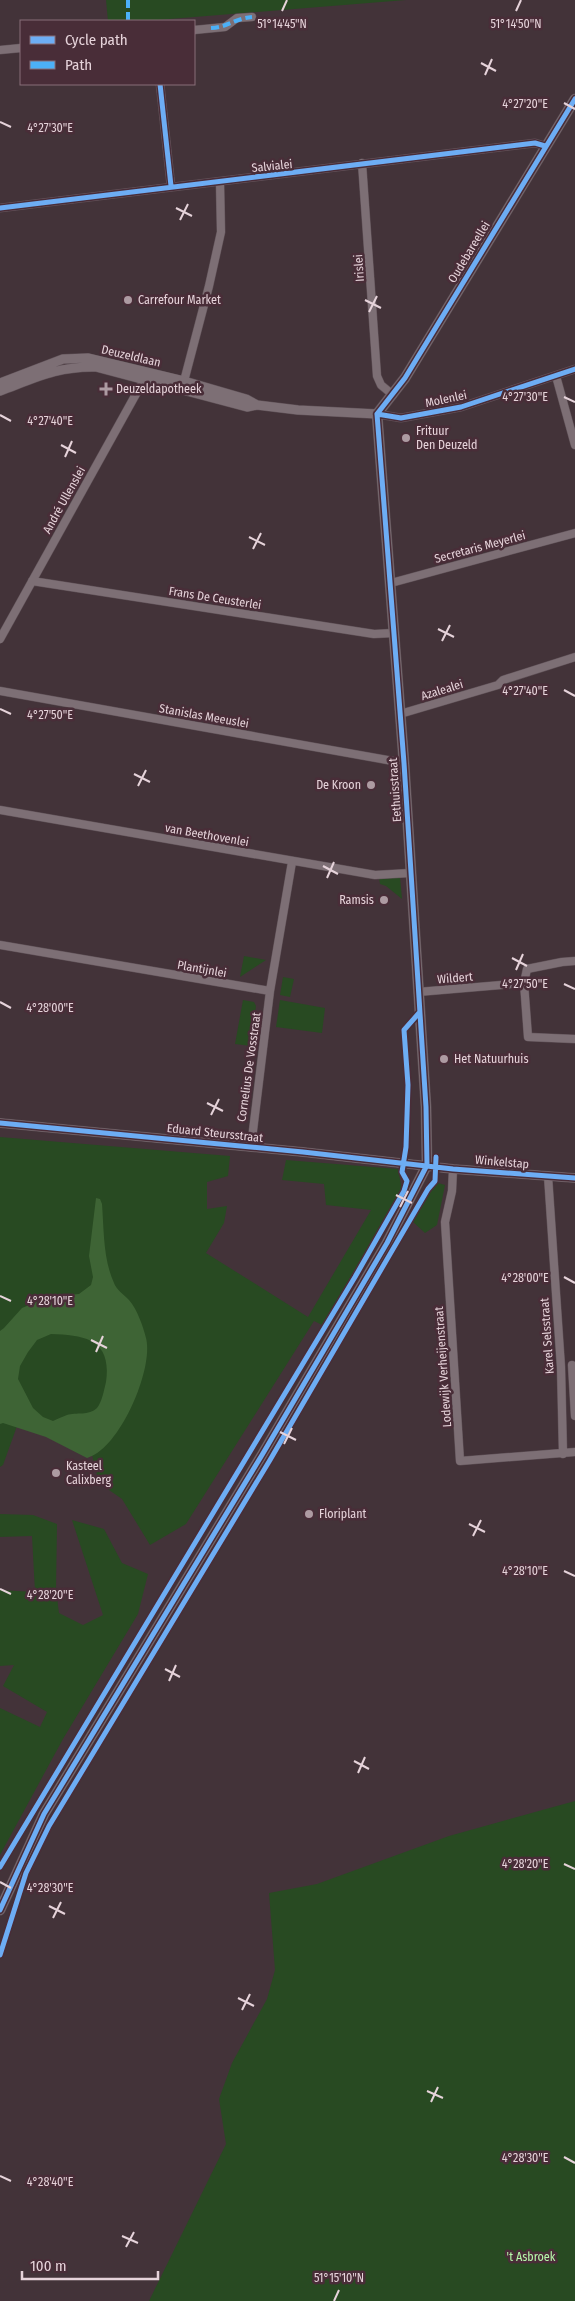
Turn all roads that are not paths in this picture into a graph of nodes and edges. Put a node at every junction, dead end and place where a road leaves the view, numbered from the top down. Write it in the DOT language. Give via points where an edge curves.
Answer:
graph roads {
  1 [pos="252,17"];
  2 [pos="195,30"];
  3 [pos="20,48"];
  4 [pos="0,50"];
  5 [pos="160,85"];
  6 [pos="575,99"];
  7 [pos="545,146"];
  8 [pos="362,163"];
  9 [pos="220,182"];
  10 [pos="172,186"];
  11 [pos="0,208"];
  12 [pos="575,369"];
  13 [pos="146,376"];
  14 [pos="556,376"];
  15 [pos="0,383"];
  16 [pos="183,385"];
  17 [pos="0,391"];
  18 [pos="393,395"];
  19 [pos="377,414"];
  20 [pos="575,445"];
  21 [pos="575,533"];
  22 [pos="32,581"];
  23 [pos="390,583"];
  24 [pos="394,633"];
  25 [pos="0,639"];
  26 [pos="575,657"];
  27 [pos="0,691"];
  28 [pos="400,714"];
  29 [pos="404,762"];
  30 [pos="0,810"];
  31 [pos="292,862"];
  32 [pos="410,873"];
  33 [pos="0,945"];
  34 [pos="575,961"];
  35 [pos="524,983"];
  36 [pos="270,991"];
  37 [pos="418,992"];
  38 [pos="575,1039"];
  39 [pos="0,1123"];
  40 [pos="251,1147"];
  41 [pos="427,1165"];
  42 [pos="453,1169"];
  43 [pos="548,1176"];
  44 [pos="575,1178"];
  45 [pos="574,1364"];
  46 [pos="561,1367"];
  47 [pos="575,1416"];
  48 [pos="575,1452"];
  49 [pos="563,1454"];
  50 [pos="0,1910"];
  1 -- 2 [label="street" via="237,18 225,27"];
  3 -- 4 [label="street"];
  5 -- 10 [label="street"];
  6 -- 7 [label="main road, Oudebareellei"];
  7 -- 8 [label="street, Salvialei" via="535,142"];
  7 -- 18 [label="main road, Oudebareellei"];
  8 -- 9 [label="street, Salvialei"];
  8 -- 18 [label="street, Irislei" via="377,376 381,385"];
  9 -- 10 [label="street, Salvialei"];
  9 -- 16 [label="street" via="220,232"];
  10 -- 11 [label="street, Salvialei"];
  12 -- 14 [label="street, Molenlei"];
  13 -- 15 [label="street, Deuzeldlaan" via="88,358 64,359"];
  13 -- 16 [label="street, Deuzeldlaan"];
  13 -- 17 [label="street, Deuzeldlaan" via="74,366 56,369"];
  13 -- 22 [label="street, André Ullenslei"];
  14 -- 19 [label="street, Molenlei" via="461,407 401,418"];
  14 -- 20 [label="street"];
  16 -- 19 [label="street, Deuzeldlaan" via="246,407 257,405"];
  18 -- 19 [label="main road, Oudebareellei"];
  19 -- 23 [label="main road, Eethuisstraat"];
  21 -- 23 [label="street, Secretaris Meyerlei"];
  22 -- 24 [label="street, Frans De Ceusterlei" via="374,634"];
  22 -- 25 [label="street, André Ullenslei"];
  23 -- 24 [label="main road, Eethuisstraat"];
  24 -- 28 [label="main road, Eethuisstraat"];
  26 -- 28 [label="street, Azalealei" via="504,680 498,685"];
  27 -- 29 [label="street, Stanislas Meeuslei"];
  28 -- 29 [label="main road, Eethuisstraat"];
  29 -- 32 [label="main road, Eethuisstraat"];
  30 -- 31 [label="street, van Beethovenlei"];
  31 -- 32 [label="street, van Beethovenlei" via="375,875"];
  31 -- 36 [label="street"];
  32 -- 37 [label="main road, Eethuisstraat"];
  33 -- 36 [label="street, Plantijnlei"];
  34 -- 35 [label="street" via="527,969"];
  35 -- 37 [label="street, Wildert"];
  35 -- 38 [label="street" via="528,1037"];
  36 -- 40 [label="street, Cornelius De Vosstraat"];
  37 -- 41 [label="main road, Eethuisstraat"];
  39 -- 40 [label="street, Eduard Steursstraat"];
  40 -- 41 [label="street, Eduard Steursstraat"];
  41 -- 42 [label="street, Winkelstap"];
  41 -- 50 [label="main road" via="382,1251 262,1455 44,1814"];
  42 -- 43 [label="street, Winkelstap"];
  42 -- 49 [label="street, Lodewijk Verheijenstraat" via="445,1222 460,1461"];
  43 -- 44 [label="street, Winkelstap"];
  43 -- 46 [label="street, Karel Selsstraat"];
  45 -- 46 [label="street"];
  45 -- 47 [label="street, Karel Selsstraat"];
  46 -- 49 [label="street, Karel Selsstraat"];
  48 -- 49 [label="street"];
}
